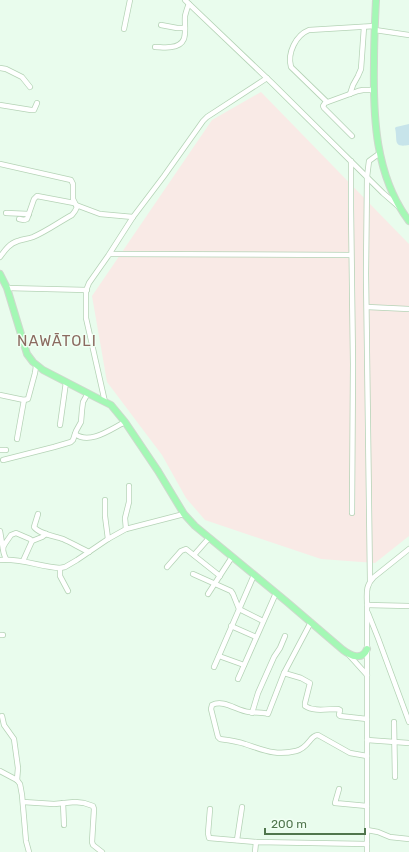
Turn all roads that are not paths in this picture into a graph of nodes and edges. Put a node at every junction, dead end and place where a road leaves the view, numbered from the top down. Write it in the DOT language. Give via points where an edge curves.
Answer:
graph roads {
  1 [pos="130,0"];
  2 [pos="376,0"];
  3 [pos="187,2"];
  4 [pos="161,25"];
  5 [pos="364,27"];
  6 [pos="185,28"];
  7 [pos="375,28"];
  8 [pos="124,29"];
  9 [pos="409,35"];
  10 [pos="155,47"];
  11 [pos="0,68"];
  12 [pos="267,78"];
  13 [pos="30,87"];
  14 [pos="374,90"];
  15 [pos="350,94"];
  16 [pos="327,102"];
  17 [pos="37,103"];
  18 [pos="0,105"];
  19 [pos="352,136"];
  20 [pos="380,153"];
  21 [pos="351,161"];
  22 [pos="0,164"];
  23 [pos="367,177"];
  24 [pos="75,204"];
  25 [pos="399,207"];
  26 [pos="6,213"];
  27 [pos="29,214"];
  28 [pos="133,217"];
  29 [pos="20,219"];
  30 [pos="409,221"];
  31 [pos="110,254"];
  32 [pos="351,254"];
  33 [pos="0,257"];
  34 [pos="0,274"];
  35 [pos="2,282"];
  36 [pos="7,288"];
  37 [pos="87,290"];
  38 [pos="367,307"];
  39 [pos="409,309"];
  40 [pos="36,366"];
  41 [pos="66,382"];
  42 [pos="88,393"];
  43 [pos="0,395"];
  44 [pos="24,400"];
  45 [pos="105,402"];
  46 [pos="124,422"];
  47 [pos="60,426"];
  48 [pos="75,434"];
  49 [pos="17,439"];
  50 [pos="0,450"];
  51 [pos="6,450"];
  52 [pos="3,460"];
  53 [pos="129,486"];
  54 [pos="105,500"];
  55 [pos="352,513"];
  56 [pos="38,514"];
  57 [pos="184,514"];
  58 [pos="126,529"];
  59 [pos="0,531"];
  60 [pos="46,534"];
  61 [pos="209,538"];
  62 [pos="108,539"];
  63 [pos="32,541"];
  64 [pos="3,548"];
  65 [pos="409,550"];
  66 [pos="89,552"];
  67 [pos="194,555"];
  68 [pos="232,557"];
  69 [pos="3,559"];
  70 [pos="23,561"];
  71 [pos="167,567"];
  72 [pos="60,568"];
  73 [pos="193,574"];
  74 [pos="254,575"];
  75 [pos="220,576"];
  76 [pos="370,581"];
  77 [pos="215,584"];
  78 [pos="68,591"];
  79 [pos="276,593"];
  80 [pos="208,594"];
  81 [pos="367,605"];
  82 [pos="409,606"];
  83 [pos="238,609"];
  84 [pos="367,611"];
  85 [pos="263,621"];
  86 [pos="311,622"];
  87 [pos="231,626"];
  88 [pos="285,636"];
  89 [pos="256,637"];
  90 [pos="367,649"];
  91 [pos="348,653"];
  92 [pos="219,656"];
  93 [pos="244,665"];
  94 [pos="214,668"];
  95 [pos="284,673"];
  96 [pos="367,675"];
  97 [pos="238,679"];
  98 [pos="252,712"];
  99 [pos="2,716"];
  100 [pos="367,719"];
  101 [pos="409,719"];
  102 [pos="394,722"];
  103 [pos="367,740"];
  104 [pos="395,742"];
  105 [pos="409,743"];
  106 [pos="367,756"];
  107 [pos="0,771"];
  108 [pos="395,777"];
  109 [pos="17,780"];
  110 [pos="339,789"];
  111 [pos="23,802"];
  112 [pos="63,804"];
  113 [pos="368,806"];
  114 [pos="242,807"];
  115 [pos="210,809"];
  116 [pos="64,826"];
  117 [pos="367,830"];
  118 [pos="409,839"];
  119 [pos="237,840"];
  120 [pos="256,842"];
  121 [pos="367,844"];
  122 [pos="29,852"];
  123 [pos="102,852"];
  124 [pos="255,852"];
  125 [pos="367,852"];
  1 -- 8 [label="street"];
  2 -- 7 [label="main road"];
  3 -- 6 [label="street"];
  3 -- 12 [label="street"];
  4 -- 6 [label="street"];
  5 -- 7 [label="street"];
  5 -- 15 [label="street" via="361,69"];
  5 -- 16 [label="street" via="309,30 303,33 292,47 291,67"];
  6 -- 10 [label="street" via="186,36 182,43 171,47"];
  7 -- 9 [label="street"];
  7 -- 14 [label="main road"];
  11 -- 13 [label="street" via="22,76"];
  12 -- 21 [label="street"];
  12 -- 28 [label="street" via="203,121"];
  14 -- 15 [label="street"];
  14 -- 20 [label="main road"];
  15 -- 16 [label="street"];
  16 -- 19 [label="street" via="323,104 324,108"];
  17 -- 18 [label="street" via="34,110"];
  20 -- 23 [label="street" via="369,161"];
  20 -- 25 [label="main road" via="386,177"];
  21 -- 23 [label="street"];
  21 -- 32 [label="street"];
  22 -- 24 [label="street" via="71,180 72,200"];
  23 -- 25 [label="street"];
  23 -- 38 [label="street"];
  24 -- 27 [label="street" via="37,196"];
  24 -- 28 [label="street" via="100,214"];
  24 -- 33 [label="street" via="76,209 72,215 34,236 11,244"];
  25 -- 30 [label="main road"];
  26 -- 27 [label="street"];
  27 -- 29 [label="street" via="26,220"];
  28 -- 31 [label="street"];
  31 -- 32 [label="street"];
  31 -- 37 [label="street" via="89,283"];
  32 -- 55 [label="street"];
  34 -- 35 [label="main road"];
  35 -- 36 [label="main road"];
  36 -- 37 [label="street"];
  36 -- 40 [label="main road" via="27,354"];
  37 -- 45 [label="street" via="86,318"];
  38 -- 39 [label="street"];
  38 -- 76 [label="street"];
  40 -- 41 [label="main road"];
  40 -- 44 [label="street" via="29,397"];
  41 -- 42 [label="main road"];
  41 -- 47 [label="street"];
  42 -- 45 [label="main road"];
  42 -- 48 [label="street" via="83,402 81,422"];
  43 -- 44 [label="street"];
  44 -- 49 [label="street"];
  45 -- 46 [label="main road"];
  46 -- 48 [label="street" via="96,437"];
  46 -- 57 [label="main road"];
  48 -- 52 [label="street" via="71,442"];
  50 -- 51 [label="street"];
  53 -- 58 [label="street"];
  54 -- 62 [label="street" via="104,516"];
  56 -- 60 [label="street" via="35,529"];
  57 -- 58 [label="street"];
  57 -- 61 [label="main road"];
  58 -- 62 [label="street"];
  59 -- 64 [label="street"];
  60 -- 63 [label="street"];
  60 -- 66 [label="street"];
  61 -- 67 [label="street"];
  61 -- 68 [label="main road"];
  62 -- 66 [label="street"];
  63 -- 64 [label="street" via="14,533"];
  63 -- 70 [label="street"];
  64 -- 69 [label="street"];
  65 -- 76 [label="street"];
  66 -- 72 [label="street"];
  67 -- 71 [label="street" via="184,549"];
  67 -- 75 [label="street"];
  68 -- 74 [label="main road"];
  68 -- 75 [label="street"];
  69 -- 70 [label="street"];
  70 -- 72 [label="street"];
  72 -- 78 [label="street" via="60,576"];
  73 -- 77 [label="street"];
  74 -- 79 [label="main road"];
  74 -- 83 [label="street"];
  75 -- 77 [label="street"];
  76 -- 81 [label="street"];
  77 -- 80 [label="street"];
  77 -- 83 [label="street" via="231,591"];
  79 -- 85 [label="street"];
  79 -- 86 [label="main road"];
  81 -- 82 [label="street"];
  81 -- 84 [label="street"];
  83 -- 85 [label="street"];
  83 -- 87 [label="street"];
  84 -- 90 [label="street"];
  84 -- 101 [label="street"];
  85 -- 89 [label="street"];
  86 -- 91 [label="main road"];
  86 -- 95 [label="street"];
  87 -- 89 [label="street"];
  87 -- 92 [label="street"];
  88 -- 98 [label="street" via="258,693"];
  89 -- 93 [label="street"];
  90 -- 91 [label="main road" via="365,654 359,656"];
  90 -- 96 [label="street"];
  91 -- 96 [label="street"];
  92 -- 93 [label="street"];
  92 -- 94 [label="street"];
  93 -- 97 [label="street"];
  95 -- 98 [label="street" via="268,714"];
  95 -- 100 [label="street" via="310,683 306,707 338,709 340,716"];
  96 -- 100 [label="street"];
  98 -- 106 [label="street" via="219,703 212,705 210,709 218,737 272,753 282,753 301,749 313,736 318,735 346,751"];
  99 -- 109 [label="street" via="4,725 14,739"];
  100 -- 103 [label="street"];
  102 -- 104 [label="street"];
  103 -- 104 [label="street"];
  103 -- 106 [label="street"];
  104 -- 105 [label="street"];
  104 -- 108 [label="street"];
  106 -- 113 [label="street"];
  107 -- 109 [label="street"];
  109 -- 111 [label="street"];
  110 -- 113 [label="street" via="335,803"];
  111 -- 112 [label="street"];
  111 -- 122 [label="street"];
  112 -- 116 [label="street"];
  112 -- 123 [label="street" via="81,803 94,806 92,842"];
  113 -- 117 [label="street"];
  114 -- 119 [label="street"];
  115 -- 119 [label="street" via="208,837"];
  117 -- 118 [label="street" via="390,837"];
  117 -- 121 [label="street"];
  119 -- 120 [label="street"];
  120 -- 121 [label="street"];
  120 -- 124 [label="street"];
  121 -- 125 [label="street"];
}
